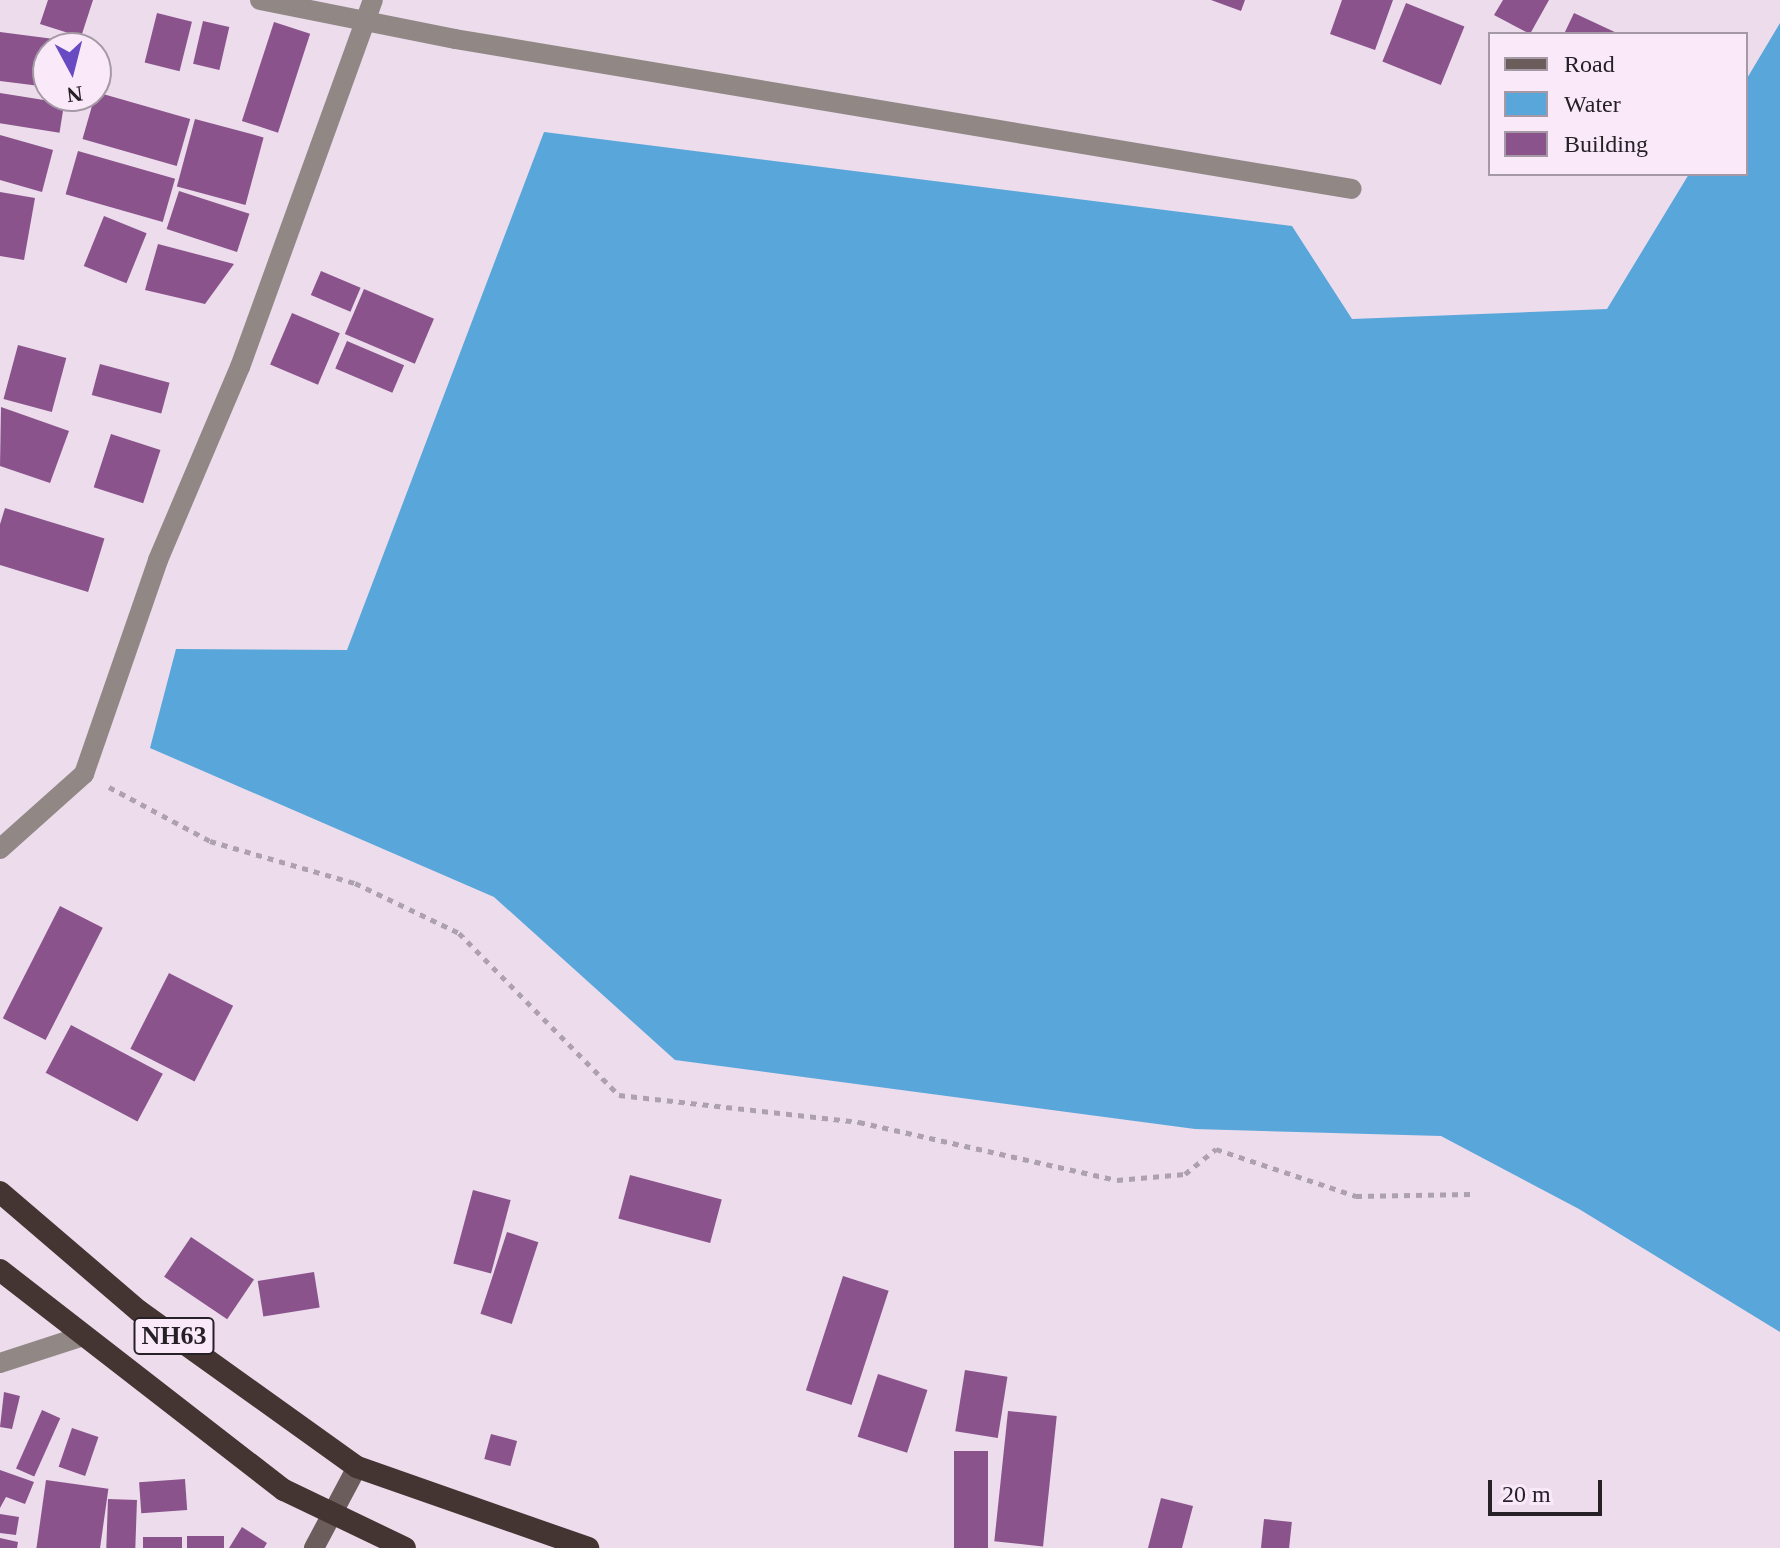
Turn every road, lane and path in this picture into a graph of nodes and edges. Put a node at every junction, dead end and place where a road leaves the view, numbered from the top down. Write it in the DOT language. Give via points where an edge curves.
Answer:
graph roads {
  1 [pos="260,0"];
  2 [pos="370,10"];
  3 [pos="1352,189"];
  4 [pos="84,774"];
  5 [pos="0,849"];
  6 [pos="0,1192"];
  7 [pos="1470,1194"];
  8 [pos="0,1270"];
  9 [pos="83,1336"];
  10 [pos="0,1363"];
  11 [pos="357,1467"];
  12 [pos="332,1515"];
  13 [pos="314,1548"];
  14 [pos="405,1548"];
  15 [pos="588,1548"];
  1 -- 2 [label="street"];
  2 -- 3 [label="street" via="455,39"];
  2 -- 4 [label="street" via="240,367 158,560"];
  4 -- 5 [label="street"];
  4 -- 7 [label="path" via="210,841 355,883 459,933 619,1095 859,1122 1117,1180 1185,1174 1216,1149 1356,1196"];
  6 -- 11 [label="highway, NH63" via="139,1311"];
  8 -- 9 [label="highway, NH63"];
  9 -- 10 [label="street"];
  9 -- 12 [label="highway, NH63" via="284,1490"];
  11 -- 12 [label="main road"];
  11 -- 15 [label="highway, NH63"];
  12 -- 13 [label="main road"];
  12 -- 14 [label="highway, NH63"];
}
